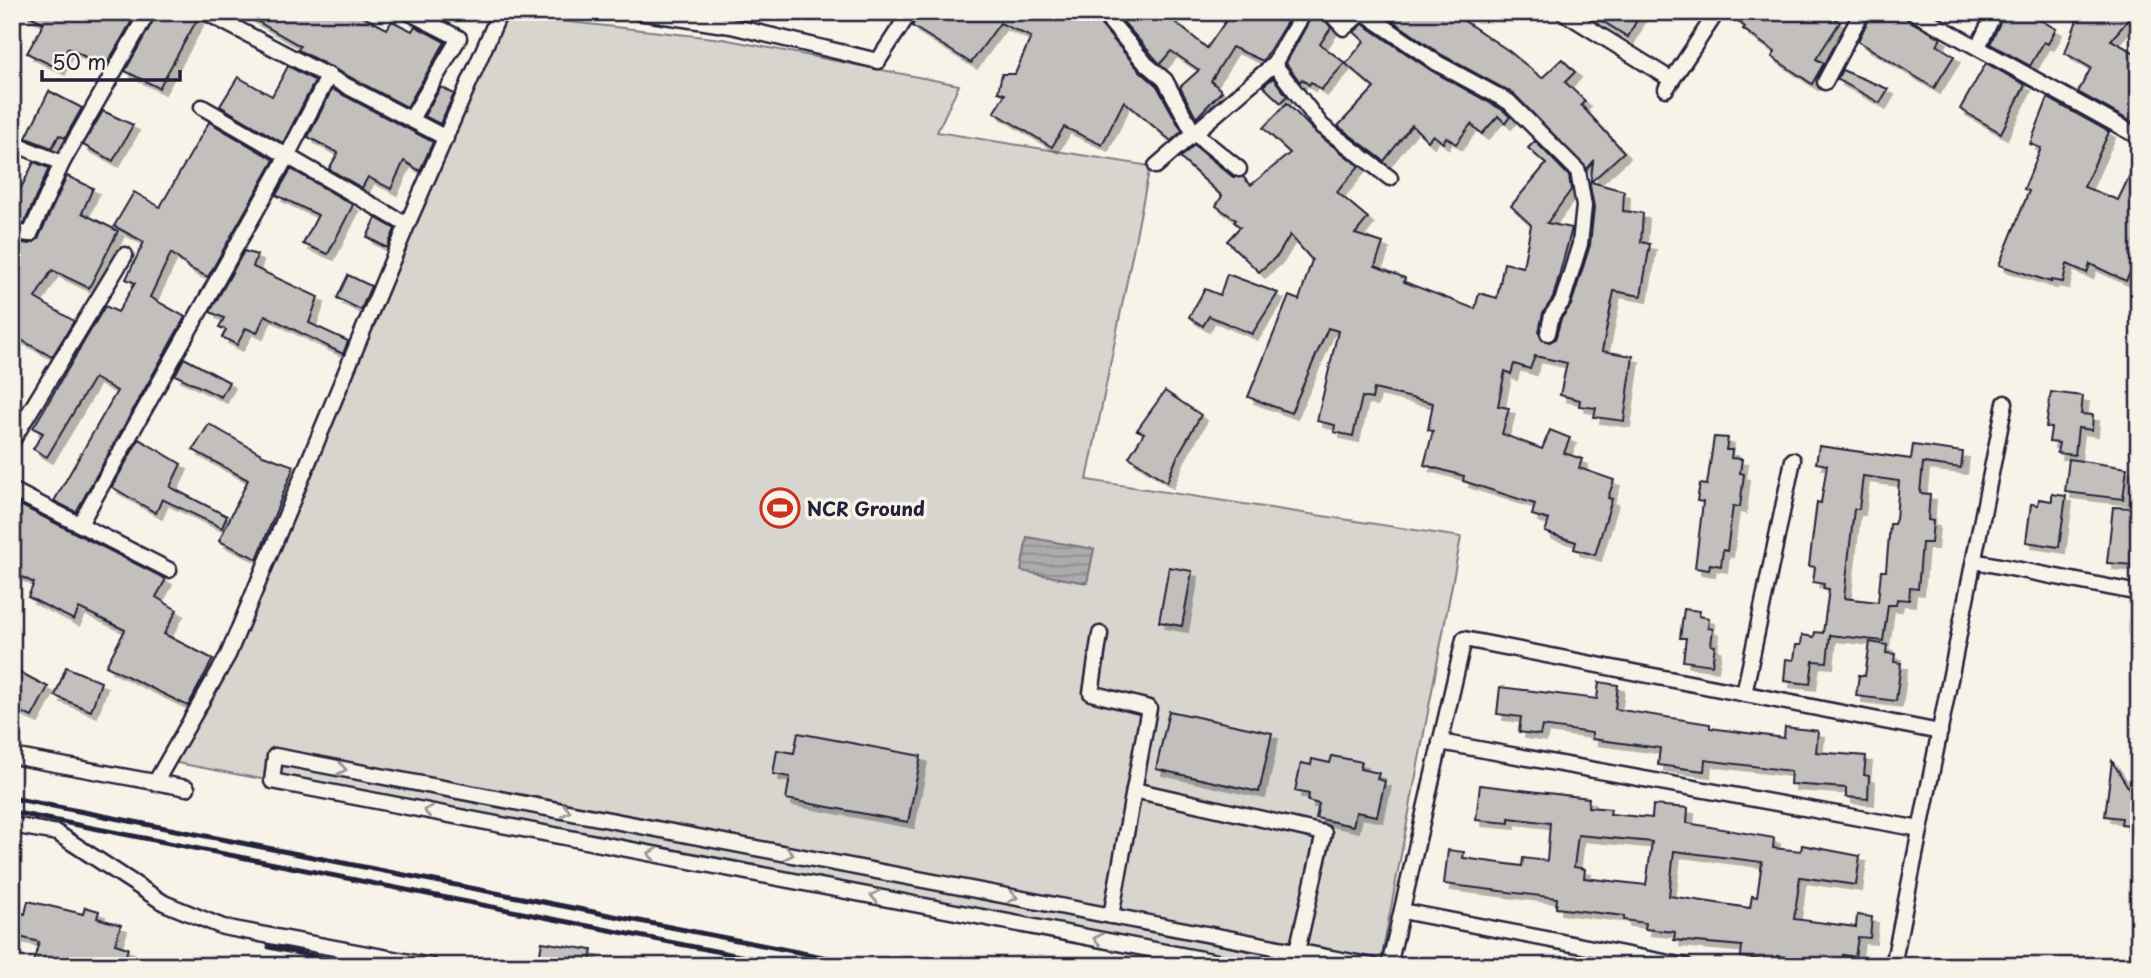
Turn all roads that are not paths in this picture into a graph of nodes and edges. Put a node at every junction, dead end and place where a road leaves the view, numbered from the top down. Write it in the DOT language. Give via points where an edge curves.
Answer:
graph roads {
  1 [pos="148,12"];
  2 [pos="205,12"];
  3 [pos="408,12"];
  4 [pos="500,12"];
  5 [pos="638,12"];
  6 [pos="910,12"];
  7 [pos="1109,12"];
  8 [pos="1304,12"];
  9 [pos="1329,12"];
  10 [pos="1363,12"];
  11 [pos="1563,12"];
  12 [pos="1717,12"];
  13 [pos="1862,12"];
  14 [pos="1913,12"];
  15 [pos="1995,12"];
  16 [pos="1978,47"];
  17 [pos="1274,64"];
  18 [pos="329,75"];
  19 [pos="1825,82"];
  20 [pos="202,107"];
  21 [pos="411,119"];
  22 [pos="1193,132"];
  23 [pos="2139,136"];
  24 [pos="446,138"];
  25 [pos="12,143"];
  26 [pos="287,156"];
  27 [pos="62,163"];
  28 [pos="1156,166"];
  29 [pos="1239,169"];
  30 [pos="1390,178"];
  31 [pos="407,225"];
  32 [pos="12,232"];
  33 [pos="125,255"];
  34 [pos="1548,333"];
  35 [pos="2005,403"];
  36 [pos="12,442"];
  37 [pos="1793,460"];
  38 [pos="12,490"];
  39 [pos="81,522"];
  40 [pos="1974,561"];
  41 [pos="169,570"];
  42 [pos="2139,593"];
  43 [pos="1100,634"];
  44 [pos="1744,694"];
  45 [pos="1940,732"];
  46 [pos="1440,742"];
  47 [pos="12,756"];
  48 [pos="155,783"];
  49 [pos="187,788"];
  50 [pos="1134,790"];
  51 [pos="12,825"];
  52 [pos="1920,829"];
  53 [pos="1402,911"];
  54 [pos="1111,916"];
  55 [pos="1297,951"];
  56 [pos="431,966"];
  57 [pos="1238,966"];
  58 [pos="1373,966"];
  59 [pos="1389,966"];
  60 [pos="1685,966"];
  61 [pos="1893,966"];
  1 -- 27 [label="street"];
  2 -- 18 [label="street"];
  3 -- 21 [label="street" via="459,38"];
  4 -- 24 [label="street"];
  5 -- 6 [label="street" via="731,26 878,61"];
  7 -- 22 [label="street" via="1115,28 1165,80"];
  8 -- 17 [label="street"];
  9 -- 10 [label="street" via="1343,28"];
  10 -- 34 [label="street" via="1437,63 1508,102 1578,171 1584,206 1580,244"];
  11 -- 12 [label="street" via="1669,84"];
  13 -- 19 [label="street"];
  14 -- 16 [label="street"];
  15 -- 16 [label="street"];
  16 -- 23 [label="street"];
  17 -- 22 [label="street"];
  17 -- 30 [label="street" via="1322,126"];
  18 -- 21 [label="street"];
  18 -- 26 [label="street"];
  20 -- 26 [label="street"];
  21 -- 24 [label="street"];
  22 -- 28 [label="street"];
  22 -- 29 [label="street"];
  24 -- 31 [label="street"];
  25 -- 27 [label="street"];
  26 -- 31 [label="street"];
  26 -- 39 [label="street"];
  27 -- 32 [label="street" via="30,234"];
  31 -- 48 [label="street" via="228,655"];
  33 -- 36 [label="street"];
  35 -- 40 [label="street"];
  37 -- 44 [label="street"];
  38 -- 39 [label="street"];
  39 -- 41 [label="street"];
  40 -- 42 [label="street"];
  40 -- 45 [label="street"];
  43 -- 50 [label="street" via="1091,693 1149,708"];
  44 -- 45 [label="street"];
  44 -- 46 [label="street" via="1464,639"];
  45 -- 52 [label="street"];
  46 -- 52 [label="street"];
  46 -- 53 [label="street"];
  47 -- 48 [label="street"];
  48 -- 49 [label="street"];
  50 -- 54 [label="street"];
  50 -- 55 [label="street" via="1324,833"];
  51 -- 56 [label="street" via="57,833 164,903 223,927"];
  52 -- 61 [label="street"];
  53 -- 59 [label="street"];
  53 -- 60 [label="street"];
  54 -- 55 [label="street"];
  57 -- 54 [label="street, one-way" via="272,781 275,756"];
  55 -- 58 [label="street"];
}
